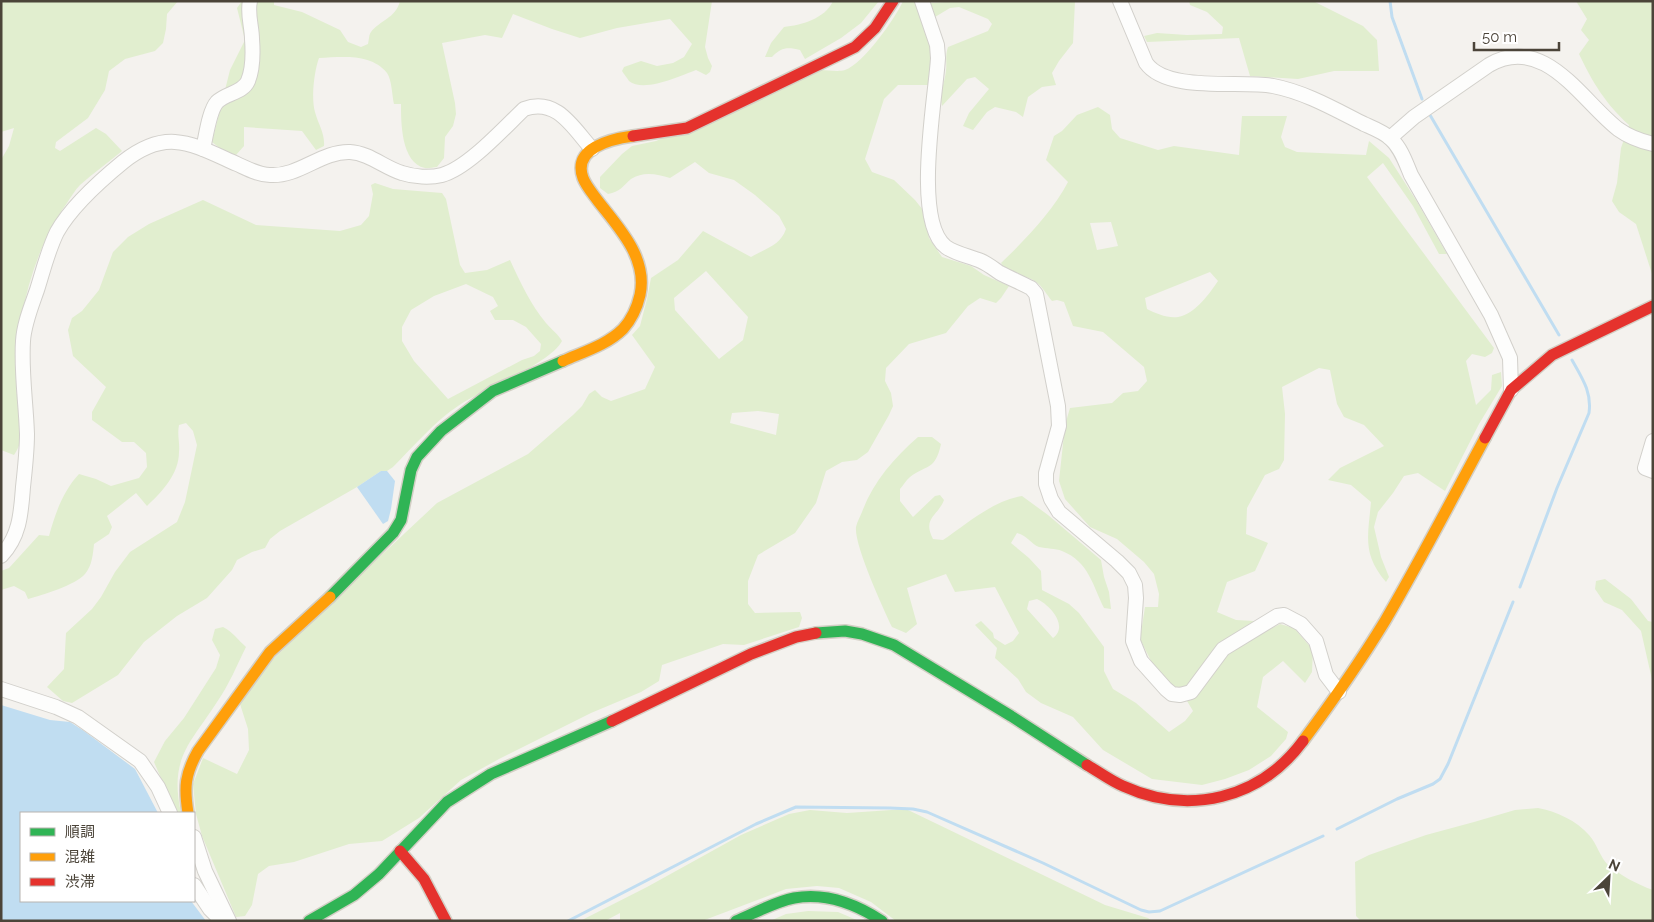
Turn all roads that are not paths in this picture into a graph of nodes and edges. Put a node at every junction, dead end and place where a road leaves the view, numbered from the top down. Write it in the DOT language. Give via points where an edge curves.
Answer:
graph roads {
  1 [pos="250,1"];
  2 [pos="893,1"];
  3 [pos="922,1"];
  4 [pos="1120,1"];
  5 [pos="1390,138"];
  6 [pos="1653,144"];
  7 [pos="204,149"];
  8 [pos="592,149"];
  9 [pos="1653,306"];
  10 [pos="1511,390"];
  11 [pos="1653,441"];
  12 [pos="1653,471"];
  13 [pos="1,556"];
  14 [pos="1,689"];
  15 [pos="1339,692"];
  16 [pos="170,812"];
  17 [pos="188,812"];
  18 [pos="195,840"];
  19 [pos="400,852"];
  20 [pos="195,886"];
  21 [pos="222,921"];
  22 [pos="229,921"];
  23 [pos="309,921"];
  24 [pos="446,921"];
  25 [pos="736,921"];
  26 [pos="882,921"];
  1 -- 7 [label="street" via="252,40 248,83 215,104"];
  2 -- 8 [label="street" via="875,28 854,47 829,60 687,128 624,137"];
  3 -- 15 [label="street" via="937,45 938,58 928,163 929,209 935,231 946,247 982,262 1031,288 1036,294 1058,406 1059,426 1046,484 1059,512 1129,573 1136,598 1133,641 1141,661 1172,694 1191,692 1223,649 1277,616 1284,615 1301,624 1316,641 1326,675"];
  4 -- 5 [label="street" via="1146,63 1158,75 1172,80 1291,90"];
  5 -- 6 [label="street" via="1414,117 1489,65 1501,58 1516,57 1537,59 1559,72 1618,129 1634,139"];
  5 -- 10 [label="street" via="1491,315 1510,358"];
  7 -- 8 [label="street" via="270,176 281,175 336,153 349,152 360,153 403,174 431,177 458,167 524,109 533,105 543,105 561,115"];
  7 -- 13 [label="street" via="162,142 138,151 77,205 56,234 23,338 27,434 20,523 15,537"];
  8 -- 17 [label="street" via="584,160 583,177 622,230 640,265 640,298 630,321 612,339 493,390 426,446 411,470 401,520 393,533 270,652 198,751 188,767 184,785"];
  9 -- 10 [label="street" via="1552,355"];
  10 -- 15 [label="street" via="1422,556"];
  11 -- 12 [label="street" via="1645,468"];
  14 -- 16 [label="street" via="78,717 140,761 158,787"];
  15 -- 19 [label="street" via="1294,753 1267,778 1238,793 1222,797 1188,802 1170,800 1122,786 894,645 845,631 812,633 751,654 594,730 479,780 446,802"];
  18 -- 22 [label="street" via="205,871"];
  19 -- 23 [label="street" via="354,895"];
  19 -- 24 [label="street" via="424,879"];
  20 -- 21 [label="street"];
  25 -- 26 [label="street" via="793,898 808,897 836,899 856,905"];
}
